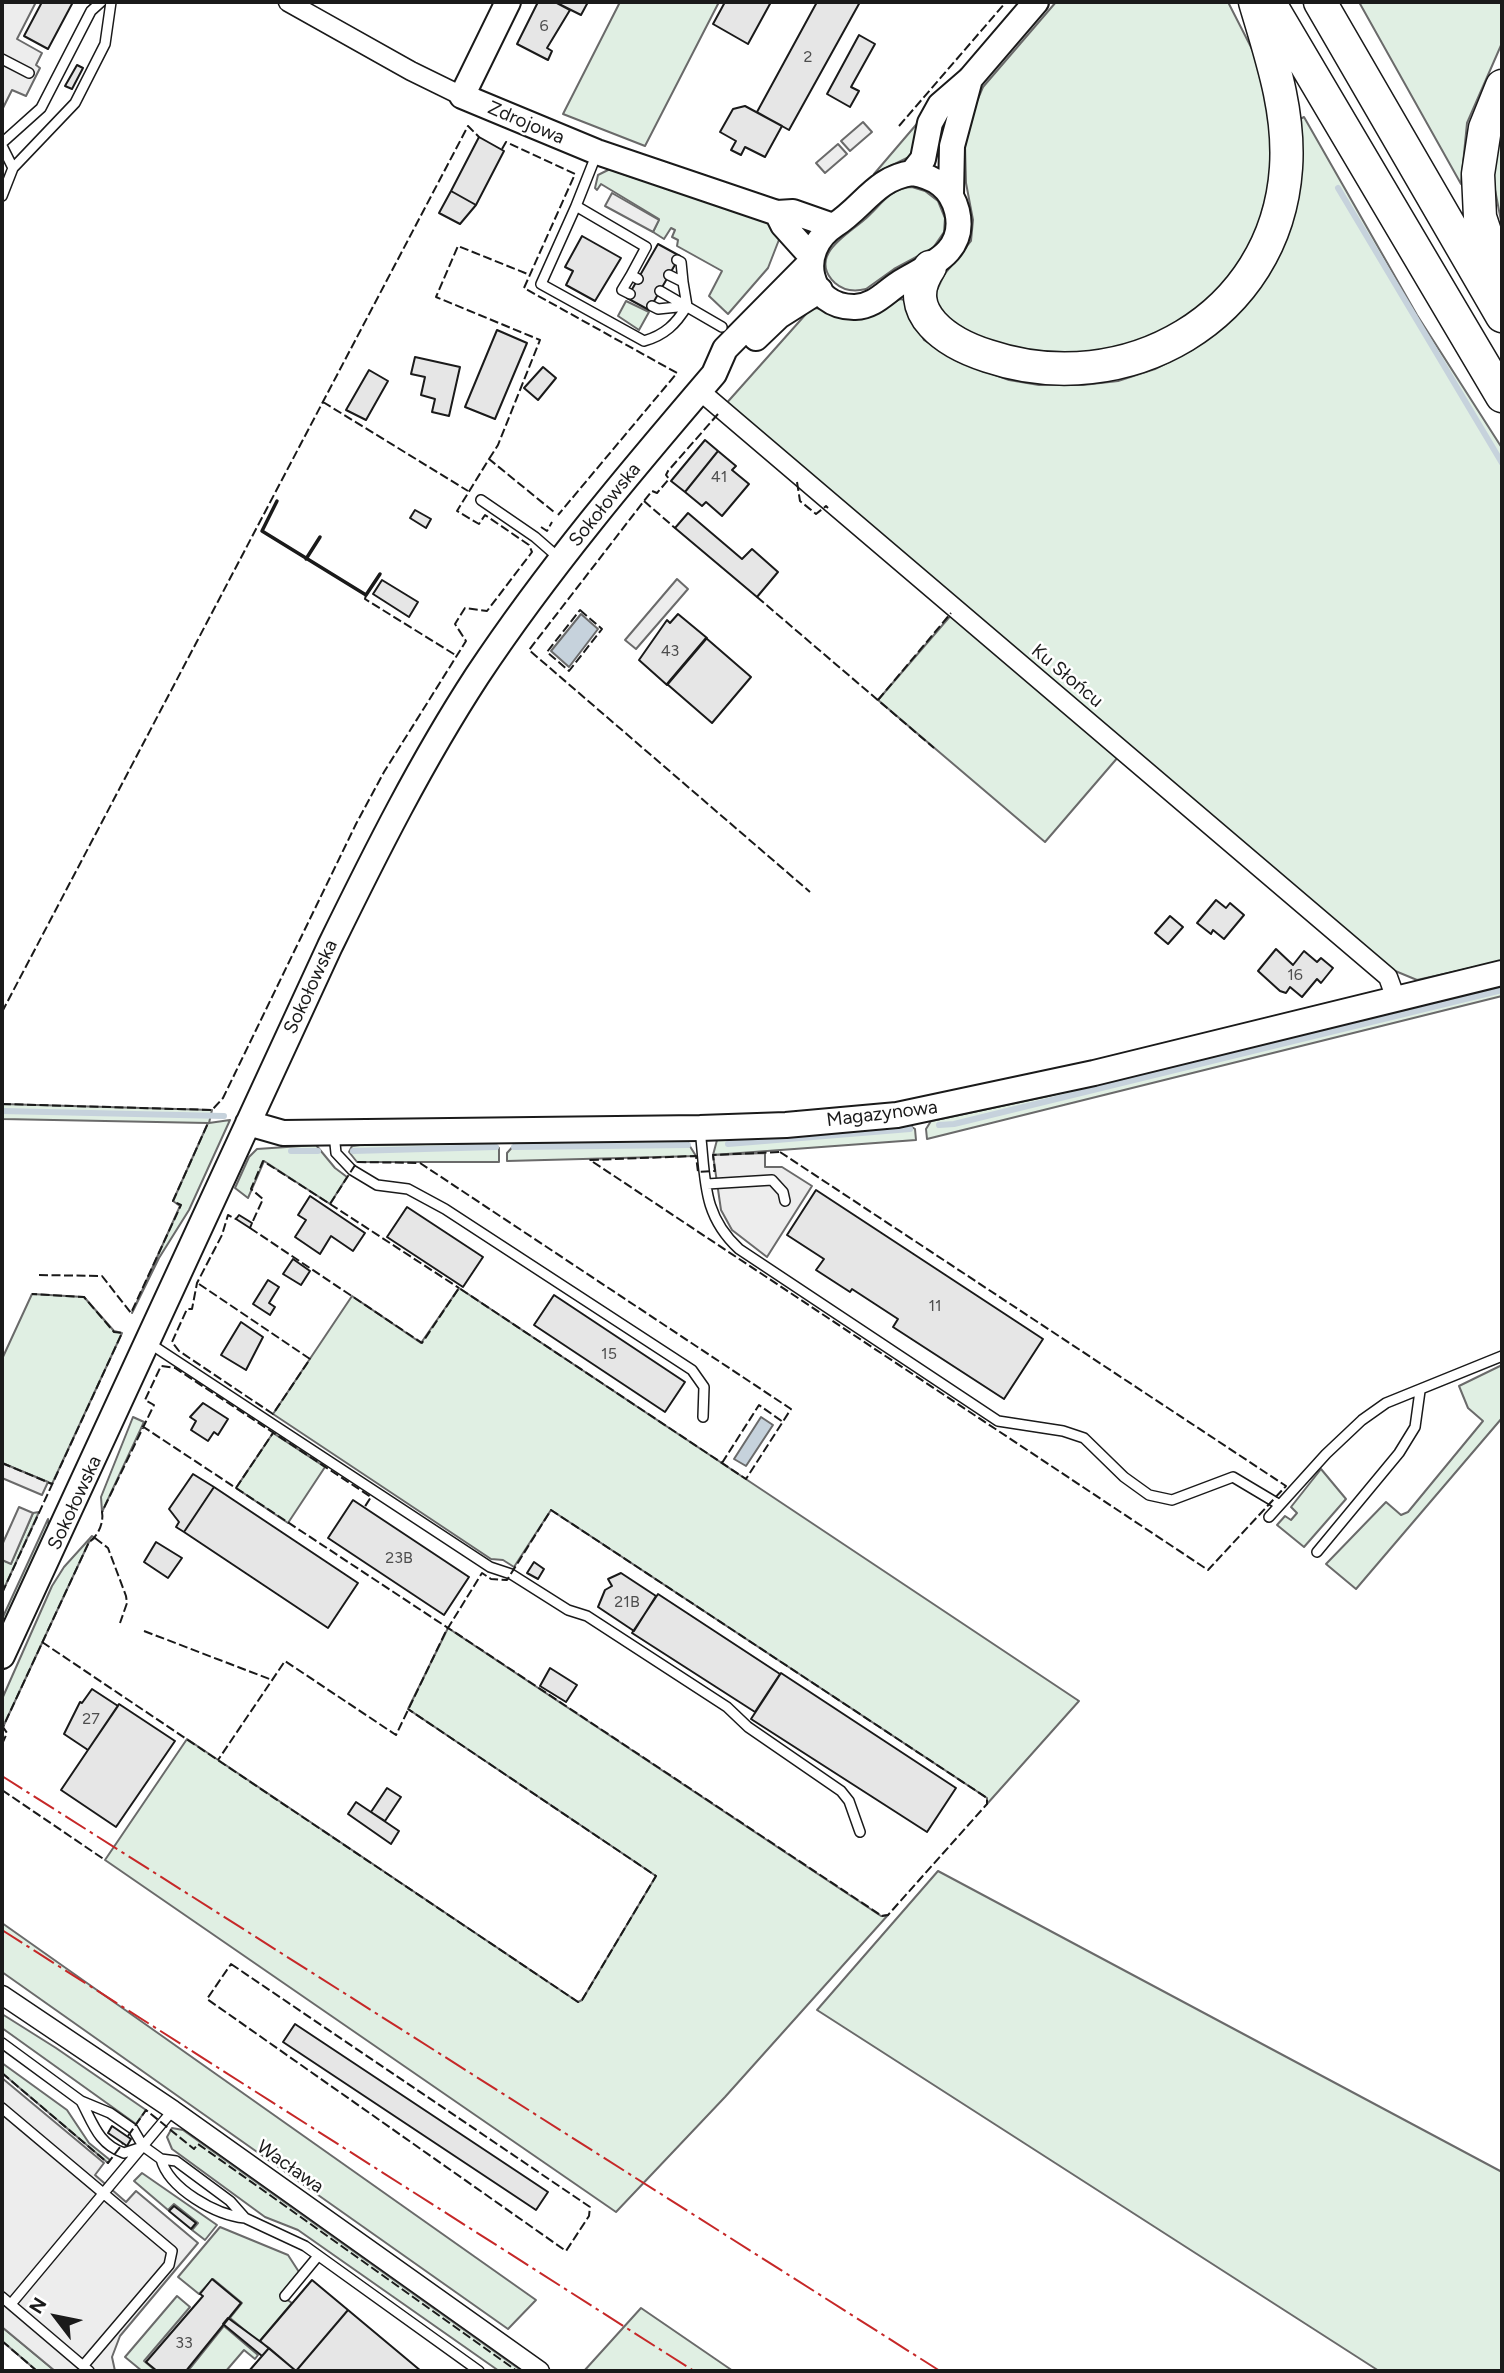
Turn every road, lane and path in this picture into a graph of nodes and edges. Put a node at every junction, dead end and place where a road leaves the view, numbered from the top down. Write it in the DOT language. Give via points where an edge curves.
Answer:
graph roads {
  1 [pos="101,2"];
  2 [pos="111,2"];
  3 [pos="288,2"];
  4 [pos="508,2"];
  5 [pos="1036,2"];
  6 [pos="1255,2"];
  7 [pos="1269,2"];
  8 [pos="1320,2"];
  9 [pos="2,59"];
  10 [pos="29,73"];
  11 [pos="970,79"];
  12 [pos="1502,86"];
  13 [pos="462,96"];
  14 [pos="2,144"];
  15 [pos="597,152"];
  16 [pos="13,168"];
  17 [pos="912,173"];
  18 [pos="951,195"];
  19 [pos="2,196"];
  20 [pos="576,206"];
  21 [pos="776,213"];
  22 [pos="833,226"];
  23 [pos="810,259"];
  24 [pos="677,260"];
  25 [pos="930,267"];
  26 [pos="669,275"];
  27 [pos="683,282"];
  28 [pos="820,290"];
  29 [pos="660,291"];
  30 [pos="630,294"];
  31 [pos="652,306"];
  32 [pos="687,306"];
  33 [pos="1502,310"];
  34 [pos="1502,316"];
  35 [pos="723,338"];
  36 [pos="707,383"];
  37 [pos="1502,396"];
  38 [pos="481,500"];
  39 [pos="560,559"];
  40 [pos="1502,973"];
  41 [pos="1395,999"];
  42 [pos="248,1123"];
  43 [pos="700,1128"];
  44 [pos="334,1133"];
  45 [pos="707,1184"];
  46 [pos="785,1201"];
  47 [pos="149,1343"];
  48 [pos="1502,1356"];
  49 [pos="1420,1391"];
  50 [pos="703,1417"];
  51 [pos="1280,1505"];
  52 [pos="1269,1517"];
  53 [pos="1317,1552"];
  54 [pos="2,1656"];
  55 [pos="860,1832"];
  56 [pos="5,2001"];
  57 [pos="2,2043"];
  58 [pos="81,2101"];
  59 [pos="2,2108"];
  60 [pos="173,2110"];
  61 [pos="143,2146"];
  62 [pos="161,2158"];
  63 [pos="104,2194"];
  64 [pos="245,2218"];
  65 [pos="318,2256"];
  66 [pos="285,2296"];
  67 [pos="2,2297"];
  68 [pos="11,2304"];
  69 [pos="86,2369"];
  70 [pos="479,2371"];
  71 [pos="540,2371"];
  1 -- 14 [label="lane" via="91,11 41,107"];
  2 -- 16 [label="lane" via="105,44 75,103"];
  3 -- 13 [label="street, Zdrojowa"];
  4 -- 13 [label="street"];
  5 -- 11 [label="street"];
  6 -- 25 [label="highway" via="1287,124 1285,183 1275,225 1256,265 1233,296 1204,322 1154,353 1108,367 1070,371 1026,367 971,350 936,329 920,294"];
  7 -- 37 [label="highway"];
  8 -- 34 [label="highway"];
  9 -- 10 [label="lane"];
  11 -- 17 [label="street" via="935,113 923,159"];
  11 -- 18 [label="street" via="952,146"];
  12 -- 33 [label="highway" via="1485,128 1478,174 1480,218"];
  13 -- 15 [label="street, Zdrojowa"];
  14 -- 16 [label="lane"];
  15 -- 20 [label="lane"];
  15 -- 21 [label="street, Zdrojowa"];
  16 -- 19 [label="lane"];
  17 -- 18 [label="street" via="937,180"];
  17 -- 22 [label="street" via="891,177"];
  18 -- 25 [label="street" via="959,218 958,234 950,251"];
  20 -- 30 [label="lane" via="651,247 622,290"];
  20 -- 32 [label="lane" via="541,284 644,341 674,326"];
  21 -- 22 [label="street, Zdrojowa" via="793,212"];
  21 -- 23 [label="street"];
  22 -- 23 [label="street" via="820,237"];
  23 -- 28 [label="street"];
  23 -- 35 [label="street, Sokołowska" via="748,322"];
  24 -- 27 [label="lane"];
  25 -- 28 [label="street" via="864,306 836,303"];
  26 -- 27 [label="lane"];
  27 -- 32 [label="lane"];
  28 -- 36 [label="street, Sokołowska" via="779,316 739,359"];
  29 -- 32 [label="lane"];
  31 -- 32 [label="lane"];
  32 -- 35 [label="lane"];
  35 -- 36 [label="street, Sokołowska"];
  36 -- 39 [label="street, Sokołowska"];
  36 -- 41 [label="street, Ku Słońcu" via="1388,977"];
  38 -- 39 [label="lane"];
  39 -- 42 [label="street, Sokołowska" via="476,677 394,817"];
  40 -- 41 [label="street, Magazynowa"];
  41 -- 43 [label="street, Magazynowa" via="930,1109 839,1121"];
  42 -- 44 [label="street, Magazynowa" via="273,1132"];
  42 -- 47 [label="street, Sokołowska"];
  43 -- 44 [label="street, Magazynowa"];
  43 -- 45 [label="lane"];
  44 -- 50 [label="lane" via="336,1153 352,1170 377,1185 408,1189 445,1209 692,1370 704,1387"];
  45 -- 46 [label="lane" via="772,1180"];
  45 -- 51 [label="lane" via="714,1220 739,1249 998,1421 1084,1438 1124,1477 1158,1499 1181,1497 1233,1477"];
  47 -- 54 [label="street, Sokołowska"];
  47 -- 55 [label="lane" via="490,1567 587,1616 727,1707 748,1727 841,1791"];
  48 -- 49 [label="lane"];
  49 -- 51 [label="lane" via="1386,1403 1362,1420"];
  49 -- 53 [label="lane" via="1415,1427"];
  51 -- 52 [label="lane"];
  56 -- 60 [label="street, Wacława"];
  57 -- 58 [label="lane"];
  58 -- 61 [label="lane" via="133,2129"];
  58 -- 61 [label="lane" via="104,2141 124,2153"];
  59 -- 63 [label="lane"];
  60 -- 61 [label="lane"];
  60 -- 71 [label="street, Wacława"];
  61 -- 62 [label="lane"];
  61 -- 63 [label="lane"];
  62 -- 64 [label="lane" via="176,2161 230,2201"];
  62 -- 64 [label="lane" via="170,2177 198,2198 229,2216"];
  63 -- 68 [label="lane"];
  63 -- 69 [label="lane" via="170,2247 173,2259"];
  64 -- 65 [label="lane" via="299,2242"];
  65 -- 66 [label="lane"];
  65 -- 70 [label="lane"];
  67 -- 68 [label="lane"];
  68 -- 69 [label="lane"];
}
